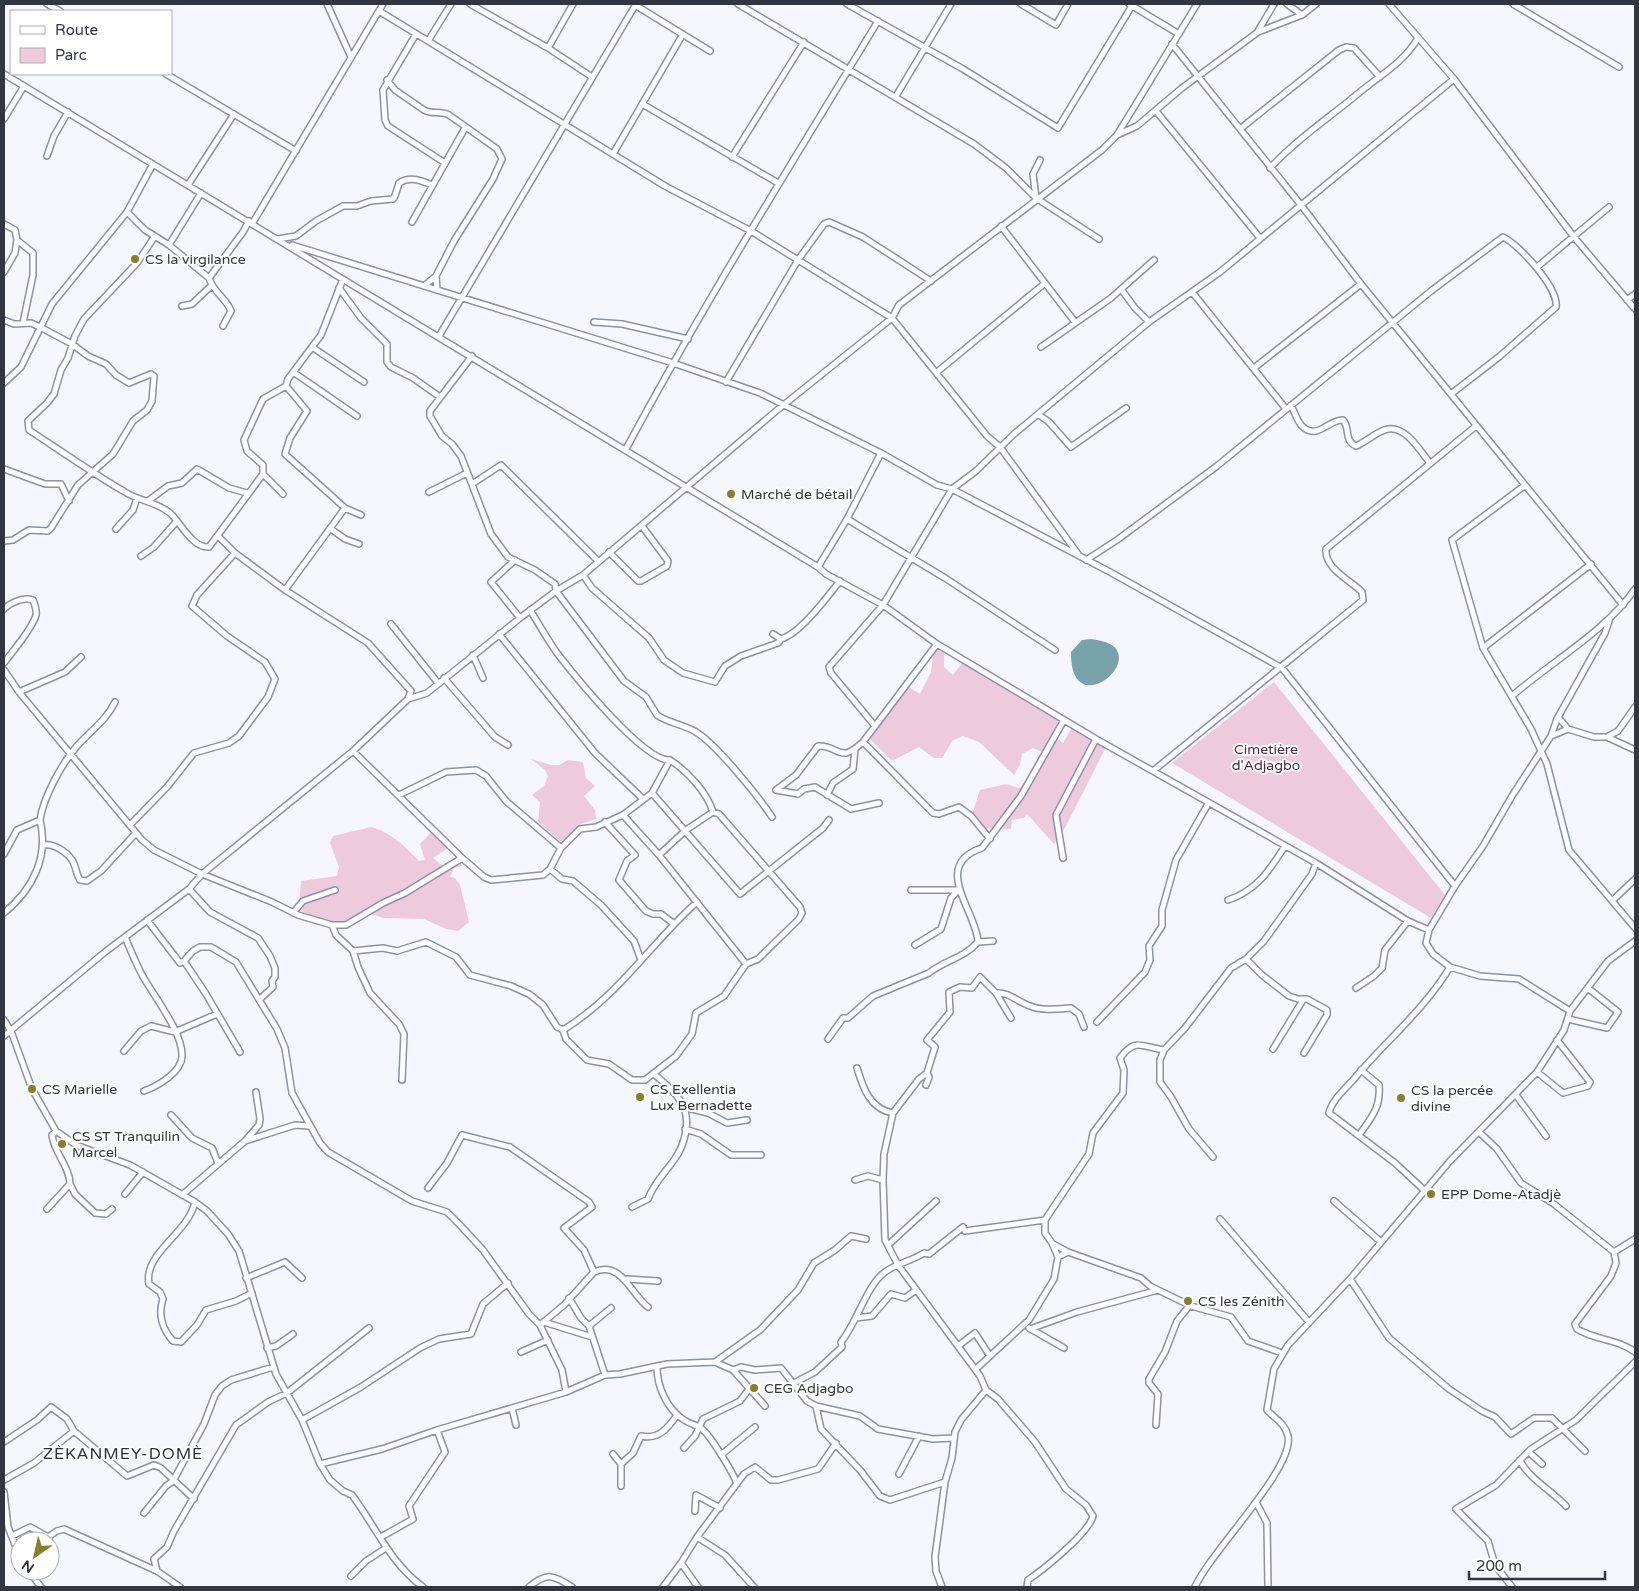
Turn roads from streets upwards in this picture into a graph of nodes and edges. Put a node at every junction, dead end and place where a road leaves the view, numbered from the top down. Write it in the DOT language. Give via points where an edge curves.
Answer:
graph roads {
  1 [pos="47,4"];
  2 [pos="326,4"];
  3 [pos="383,4"];
  4 [pos="451,4"];
  5 [pos="470,4"];
  6 [pos="573,4"];
  7 [pos="636,4"];
  8 [pos="738,4"];
  9 [pos="848,4"];
  10 [pos="951,4"];
  11 [pos="1021,4"];
  12 [pos="1068,4"];
  13 [pos="1131,4"];
  14 [pos="1197,4"];
  15 [pos="1274,4"];
  16 [pos="1287,4"];
  17 [pos="1316,4"];
  18 [pos="1514,4"];
  19 [pos="1393,5"];
  20 [pos="58,10"];
  21 [pos="379,11"];
  22 [pos="1302,15"];
  23 [pos="878,21"];
  24 [pos="1258,32"];
  25 [pos="416,34"];
  26 [pos="683,34"];
  27 [pos="1178,34"];
  28 [pos="1418,38"];
  29 [pos="428,41"];
  30 [pos="804,42"];
  31 [pos="1172,44"];
  32 [pos="925,47"];
  33 [pos="548,48"];
  34 [pos="710,51"];
  35 [pos="352,57"];
  36 [pos="1619,67"];
  37 [pos="850,69"];
  38 [pos="4,74"];
  39 [pos="168,75"];
  40 [pos="1198,76"];
  41 [pos="592,77"];
  42 [pos="1380,77"];
  43 [pos="1454,79"];
  44 [pos="387,80"];
  45 [pos="24,86"];
  46 [pos="896,96"];
  47 [pos="644,105"];
  48 [pos="1156,111"];
  49 [pos="68,112"];
  50 [pos="234,114"];
  51 [pos="4,119"];
  52 [pos="565,124"];
  53 [pos="465,128"];
  54 [pos="1240,130"];
  55 [pos="1117,136"];
  56 [pos="296,151"];
  57 [pos="613,154"];
  58 [pos="47,156"];
  59 [pos="732,156"];
  60 [pos="1040,160"];
  61 [pos="445,163"];
  62 [pos="153,164"];
  63 [pos="1270,168"];
  64 [pos="778,183"];
  65 [pos="188,185"];
  66 [pos="432,185"];
  67 [pos="201,193"];
  68 [pos="1037,198"];
  69 [pos="1300,205"];
  70 [pos="1609,207"];
  71 [pos="126,212"];
  72 [pos="412,222"];
  73 [pos="250,223"];
  74 [pos="4,224"];
  75 [pos="1001,226"];
  76 [pos="752,231"];
  77 [pos="155,236"];
  78 [pos="1260,238"];
  79 [pos="1574,238"];
  80 [pos="278,239"];
  81 [pos="1099,239"];
  82 [pos="17,240"];
  83 [pos="285,244"];
  84 [pos="169,245"];
  85 [pos="798,260"];
  86 [pos="1154,260"];
  87 [pos="1537,267"];
  88 [pos="4,272"];
  89 [pos="436,276"];
  90 [pos="209,278"];
  91 [pos="343,279"];
  92 [pos="931,281"];
  93 [pos="1044,284"];
  94 [pos="1361,284"];
  95 [pos="211,286"];
  96 [pos="424,286"];
  97 [pos="339,288"];
  98 [pos="1121,289"];
  99 [pos="437,290"];
  100 [pos="1192,292"];
  101 [pos="1635,294"];
  102 [pos="462,298"];
  103 [pos="1628,300"];
  104 [pos="182,306"];
  105 [pos="1635,309"];
  106 [pos="892,318"];
  107 [pos="4,320"];
  108 [pos="24,322"];
  109 [pos="594,322"];
  110 [pos="1076,322"];
  111 [pos="1148,322"];
  112 [pos="1392,322"];
  113 [pos="222,326"];
  114 [pos="40,327"];
  115 [pos="439,336"];
  116 [pos="688,339"];
  117 [pos="72,344"];
  118 [pos="312,347"];
  119 [pos="1041,347"];
  120 [pos="472,356"];
  121 [pos="673,364"];
  122 [pos="1254,368"];
  123 [pos="293,372"];
  124 [pos="937,372"];
  125 [pos="364,382"];
  126 [pos="726,382"];
  127 [pos="4,383"];
  128 [pos="286,386"];
  129 [pos="1451,394"];
  130 [pos="440,396"];
  131 [pos="784,405"];
  132 [pos="1288,407"];
  133 [pos="1126,408"];
  134 [pos="1038,415"];
  135 [pos="358,416"];
  136 [pos="1476,426"];
  137 [pos="1000,447"];
  138 [pos="626,449"];
  139 [pos="881,453"];
  140 [pos="1430,463"];
  141 [pos="4,469"];
  142 [pos="467,473"];
  143 [pos="92,474"];
  144 [pos="263,474"];
  145 [pos="472,484"];
  146 [pos="688,486"];
  147 [pos="1524,486"];
  148 [pos="952,489"];
  149 [pos="429,492"];
  150 [pos="247,493"];
  151 [pos="283,494"];
  152 [pos="138,498"];
  153 [pos="69,501"];
  154 [pos="148,501"];
  155 [pos="345,508"];
  156 [pos="361,515"];
  157 [pos="847,519"];
  158 [pos="177,521"];
  159 [pos="642,526"];
  160 [pos="116,529"];
  161 [pos="332,529"];
  162 [pos="219,538"];
  163 [pos="4,541"];
  164 [pos="359,544"];
  165 [pos="609,552"];
  166 [pos="235,553"];
  167 [pos="141,556"];
  168 [pos="1080,556"];
  169 [pos="912,559"];
  170 [pos="514,560"];
  171 [pos="1086,560"];
  172 [pos="598,561"];
  173 [pos="1591,564"];
  174 [pos="818,567"];
  175 [pos="583,575"];
  176 [pos="840,581"];
  177 [pos="1635,589"];
  178 [pos="285,590"];
  179 [pos="556,591"];
  180 [pos="883,605"];
  181 [pos="1623,605"];
  182 [pos="4,608"];
  183 [pos="530,610"];
  184 [pos="520,618"];
  185 [pos="1609,621"];
  186 [pos="391,624"];
  187 [pos="499,634"];
  188 [pos="773,634"];
  189 [pos="781,639"];
  190 [pos="938,644"];
  191 [pos="1483,648"];
  192 [pos="1055,650"];
  193 [pos="473,655"];
  194 [pos="81,656"];
  195 [pos="4,663"];
  196 [pos="1282,668"];
  197 [pos="4,670"];
  198 [pos="444,678"];
  199 [pos="483,678"];
  200 [pos="438,684"];
  201 [pos="19,692"];
  202 [pos="1512,696"];
  203 [pos="408,699"];
  204 [pos="115,702"];
  205 [pos="1635,707"];
  206 [pos="1558,717"];
  207 [pos="1064,720"];
  208 [pos="874,726"];
  209 [pos="1568,728"];
  210 [pos="1551,736"];
  211 [pos="1607,737"];
  212 [pos="1096,738"];
  213 [pos="863,742"];
  214 [pos="508,745"];
  215 [pos="855,750"];
  216 [pos="1635,750"];
  217 [pos="353,751"];
  218 [pos="1540,751"];
  219 [pos="71,753"];
  220 [pos="670,760"];
  221 [pos="1153,770"];
  222 [pos="652,792"];
  223 [pos="827,795"];
  224 [pos="398,796"];
  225 [pos="643,799"];
  226 [pos="878,802"];
  227 [pos="1208,804"];
  228 [pos="713,812"];
  229 [pos="623,815"];
  230 [pos="772,817"];
  231 [pos="40,820"];
  232 [pos="828,820"];
  233 [pos="605,822"];
  234 [pos="130,825"];
  235 [pos="686,830"];
  236 [pos="136,833"];
  237 [pos="990,839"];
  238 [pos="44,845"];
  239 [pos="1285,846"];
  240 [pos="561,848"];
  241 [pos="4,854"];
  242 [pos="659,854"];
  243 [pos="462,858"];
  244 [pos="1063,858"];
  245 [pos="1316,863"];
  246 [pos="550,869"];
  247 [pos="770,872"];
  248 [pos="202,874"];
  249 [pos="1635,879"];
  250 [pos="1455,886"];
  251 [pos="189,889"];
  252 [pos="957,889"];
  253 [pos="334,890"];
  254 [pos="911,890"];
  255 [pos="1228,900"];
  256 [pos="1613,900"];
  257 [pos="697,902"];
  258 [pos="4,913"];
  259 [pos="293,913"];
  260 [pos="147,920"];
  261 [pos="1408,921"];
  262 [pos="673,923"];
  263 [pos="332,925"];
  264 [pos="1635,928"];
  265 [pos="1429,930"];
  266 [pos="125,937"];
  267 [pos="993,941"];
  268 [pos="1635,941"];
  269 [pos="978,942"];
  270 [pos="915,945"];
  271 [pos="353,951"];
  272 [pos="1246,959"];
  273 [pos="641,960"];
  274 [pos="184,961"];
  275 [pos="746,964"];
  276 [pos="1450,968"];
  277 [pos="1356,988"];
  278 [pos="1588,989"];
  279 [pos="996,993"];
  280 [pos="260,999"];
  281 [pos="1302,1000"];
  282 [pos="1570,1012"];
  283 [pos="217,1014"];
  284 [pos="1011,1018"];
  285 [pos="1568,1019"];
  286 [pos="4,1020"];
  287 [pos="1097,1022"];
  288 [pos="1084,1027"];
  289 [pos="563,1030"];
  290 [pos="11,1031"];
  291 [pos="175,1032"];
  292 [pos="4,1036"];
  293 [pos="828,1039"];
  294 [pos="1557,1040"];
  295 [pos="1273,1049"];
  296 [pos="1164,1050"];
  297 [pos="124,1051"];
  298 [pos="240,1052"];
  299 [pos="1304,1053"];
  300 [pos="856,1068"];
  301 [pos="1361,1070"];
  302 [pos="1538,1072"];
  303 [pos="926,1073"];
  304 [pos="654,1074"];
  305 [pos="402,1080"];
  306 [pos="926,1085"];
  307 [pos="144,1092"];
  308 [pos="256,1092"];
  309 [pos="1516,1095"];
  310 [pos="684,1107"];
  311 [pos="893,1113"];
  312 [pos="171,1115"];
  313 [pos="747,1120"];
  314 [pos="310,1126"];
  315 [pos="686,1129"];
  316 [pos="56,1131"];
  317 [pos="1479,1132"];
  318 [pos="1359,1136"];
  319 [pos="1546,1136"];
  320 [pos="245,1141"];
  321 [pos="761,1155"];
  322 [pos="1213,1157"];
  323 [pos="218,1163"];
  324 [pos="143,1172"];
  325 [pos="855,1180"];
  326 [pos="883,1180"];
  327 [pos="70,1184"];
  328 [pos="428,1188"];
  329 [pos="1424,1190"];
  330 [pos="125,1194"];
  331 [pos="182,1195"];
  332 [pos="936,1201"];
  333 [pos="1334,1201"];
  334 [pos="195,1202"];
  335 [pos="632,1207"];
  336 [pos="47,1209"];
  337 [pos="112,1209"];
  338 [pos="1220,1219"];
  339 [pos="1045,1220"];
  340 [pos="866,1239"];
  341 [pos="1635,1239"];
  342 [pos="1381,1242"];
  343 [pos="1052,1243"];
  344 [pos="888,1245"];
  345 [pos="1068,1252"];
  346 [pos="1614,1252"];
  347 [pos="1058,1257"];
  348 [pos="898,1265"];
  349 [pos="594,1272"];
  350 [pos="246,1278"];
  351 [pos="302,1278"];
  352 [pos="626,1279"];
  353 [pos="1350,1279"];
  354 [pos="658,1281"];
  355 [pos="508,1283"];
  356 [pos="916,1290"];
  357 [pos="1158,1290"];
  358 [pos="252,1293"];
  359 [pos="569,1298"];
  360 [pos="1190,1305"];
  361 [pos="648,1307"];
  362 [pos="611,1308"];
  363 [pos="856,1318"];
  364 [pos="1309,1322"];
  365 [pos="542,1323"];
  366 [pos="589,1326"];
  367 [pos="1023,1327"];
  368 [pos="369,1328"];
  369 [pos="1030,1329"];
  370 [pos="293,1334"];
  371 [pos="592,1337"];
  372 [pos="548,1340"];
  373 [pos="958,1346"];
  374 [pos="267,1348"];
  375 [pos="1064,1348"];
  376 [pos="520,1352"];
  377 [pos="1635,1352"];
  378 [pos="1282,1353"];
  379 [pos="990,1356"];
  380 [pos="715,1362"];
  381 [pos="1635,1362"];
  382 [pos="273,1367"];
  383 [pos="657,1367"];
  384 [pos="976,1369"];
  385 [pos="733,1370"];
  386 [pos="605,1375"];
  387 [pos="794,1383"];
  388 [pos="748,1389"];
  389 [pos="986,1390"];
  390 [pos="566,1392"];
  391 [pos="286,1393"];
  392 [pos="765,1406"];
  393 [pos="816,1406"];
  394 [pos="512,1408"];
  395 [pos="677,1415"];
  396 [pos="302,1420"];
  397 [pos="516,1425"];
  398 [pos="1156,1425"];
  399 [pos="698,1426"];
  400 [pos="754,1427"];
  401 [pos="1563,1427"];
  402 [pos="437,1430"];
  403 [pos="74,1431"];
  404 [pos="919,1436"];
  405 [pos="952,1438"];
  406 [pos="4,1442"];
  407 [pos="836,1443"];
  408 [pos="684,1448"];
  409 [pos="1585,1451"];
  410 [pos="1528,1452"];
  411 [pos="613,1454"];
  412 [pos="720,1455"];
  413 [pos="1520,1460"];
  414 [pos="320,1464"];
  415 [pos="622,1464"];
  416 [pos="1542,1464"];
  417 [pos="898,1474"];
  418 [pos="4,1480"];
  419 [pos="173,1480"];
  420 [pos="945,1482"];
  421 [pos="736,1484"];
  422 [pos="621,1486"];
  423 [pos="4,1492"];
  424 [pos="194,1500"];
  425 [pos="1256,1502"];
  426 [pos="1566,1506"];
  427 [pos="720,1508"];
  428 [pos="695,1511"];
  429 [pos="144,1513"];
  430 [pos="6,1529"];
  431 [pos="22,1531"];
  432 [pos="37,1531"];
  433 [pos="57,1531"];
  434 [pos="381,1537"];
  435 [pos="697,1538"];
  436 [pos="386,1548"];
  437 [pos="681,1563"];
  438 [pos="157,1572"];
  439 [pos="351,1576"];
  440 [pos="180,1587"];
  441 [pos="423,1587"];
  442 [pos="529,1587"];
  443 [pos="572,1587"];
  444 [pos="663,1587"];
  445 [pos="698,1587"];
  446 [pos="754,1587"];
  447 [pos="942,1587"];
  448 [pos="1027,1587"];
  449 [pos="1195,1587"];
  450 [pos="1268,1587"];
  451 [pos="1512,1587"];
  1 -- 20 [label="street"];
  2 -- 35 [label="street"];
  3 -- 21 [label="street"];
  4 -- 29 [label="street"];
  5 -- 33 [label="street"];
  6 -- 33 [label="street"];
  7 -- 26 [label="street"];
  7 -- 41 [label="street"];
  8 -- 30 [label="street"];
  9 -- 23 [label="street"];
  10 -- 32 [label="street"];
  11 -- 12 [label="street" via="1056,25"];
  13 -- 27 [label="street"];
  13 -- 32 [label="street" via="1058,128"];
  14 -- 27 [label="street"];
  15 -- 24 [label="street"];
  16 -- 22 [label="street"];
  17 -- 22 [label="street"];
  18 -- 36 [label="street"];
  19 -- 28 [label="street"];
  21 -- 25 [label="street"];
  21 -- 35 [label="street"];
  22 -- 24 [label="street"];
  23 -- 32 [label="street"];
  23 -- 37 [label="street"];
  24 -- 40 [label="street"];
  25 -- 29 [label="street"];
  25 -- 44 [label="street"];
  26 -- 34 [label="street"];
  26 -- 47 [label="street"];
  27 -- 31 [label="street"];
  28 -- 42 [label="street" via="1403,59"];
  28 -- 43 [label="street"];
  29 -- 52 [label="street"];
  30 -- 37 [label="street"];
  30 -- 59 [label="street"];
  31 -- 40 [label="street"];
  31 -- 55 [label="street"];
  32 -- 46 [label="street"];
  33 -- 41 [label="street"];
  35 -- 56 [label="street"];
  37 -- 46 [label="street"];
  37 -- 64 [label="street"];
  38 -- 45 [label="street"];
  39 -- 50 [label="street"];
  40 -- 48 [label="street"];
  40 -- 54 [label="street"];
  41 -- 52 [label="street"];
  42 -- 54 [label="street" via="1354,48 1346,47"];
  42 -- 63 [label="street" via="1292,145"];
  43 -- 69 [label="street"];
  43 -- 79 [label="street"];
  44 -- 53 [label="street" via="395,90 424,110 443,112"];
  44 -- 61 [label="street" via="383,90 386,124"];
  45 -- 49 [label="street"];
  45 -- 51 [label="street"];
  46 -- 68 [label="street" via="990,155"];
  47 -- 57 [label="street"];
  47 -- 59 [label="street"];
  48 -- 55 [label="street"];
  48 -- 78 [label="street"];
  49 -- 58 [label="street"];
  49 -- 62 [label="street"];
  50 -- 56 [label="street"];
  50 -- 65 [label="street"];
  52 -- 57 [label="street"];
  52 -- 102 [label="street"];
  53 -- 61 [label="street"];
  53 -- 89 [label="street" via="497,149 502,159"];
  54 -- 63 [label="street"];
  55 -- 68 [label="street"];
  56 -- 73 [label="street"];
  57 -- 76 [label="street" via="665,186"];
  59 -- 64 [label="street"];
  60 -- 68 [label="street" via="1033,174"];
  61 -- 66 [label="street"];
  62 -- 65 [label="street"];
  62 -- 71 [label="street"];
  63 -- 69 [label="street"];
  64 -- 76 [label="street"];
  65 -- 67 [label="street"];
  66 -- 72 [label="street"];
  66 -- 80 [label="street" via="415,179 404,180 399,183 393,199 342,206 296,236"];
  67 -- 73 [label="street"];
  67 -- 84 [label="street"];
  68 -- 75 [label="street"];
  68 -- 81 [label="street"];
  69 -- 78 [label="street"];
  69 -- 94 [label="street"];
  70 -- 79 [label="street"];
  71 -- 77 [label="street"];
  71 -- 114 [label="street" via="52,304"];
  73 -- 80 [label="street"];
  73 -- 90 [label="street"];
  74 -- 82 [label="street" via="15,230"];
  75 -- 92 [label="street"];
  75 -- 93 [label="street"];
  76 -- 85 [label="street"];
  76 -- 116 [label="street"];
  77 -- 84 [label="street"];
  77 -- 117 [label="street" via="137,262 84,319"];
  78 -- 100 [label="street"];
  79 -- 87 [label="street"];
  79 -- 103 [label="street"];
  80 -- 83 [label="street"];
  82 -- 88 [label="street" via="15,253"];
  82 -- 108 [label="street" via="33,253 34,275"];
  83 -- 91 [label="street"];
  83 -- 96 [label="street"];
  84 -- 90 [label="street"];
  85 -- 92 [label="street" via="824,224 836,223"];
  85 -- 106 [label="street"];
  85 -- 126 [label="street"];
  86 -- 98 [label="street"];
  87 -- 112 [label="street" via="1503,236"];
  87 -- 129 [label="street" via="1556,299 1556,307"];
  89 -- 96 [label="street"];
  89 -- 99 [label="street"];
  90 -- 95 [label="street"];
  91 -- 97 [label="street"];
  91 -- 115 [label="street"];
  92 -- 106 [label="street" via="899,305"];
  93 -- 110 [label="street"];
  93 -- 124 [label="street"];
  94 -- 112 [label="street"];
  94 -- 122 [label="street"];
  95 -- 104 [label="street" via="192,304"];
  95 -- 113 [label="street" via="231,311"];
  96 -- 99 [label="street"];
  97 -- 118 [label="street" via="321,335"];
  97 -- 130 [label="street" via="361,318 387,344 391,367"];
  98 -- 110 [label="street"];
  98 -- 111 [label="street"];
  99 -- 102 [label="street"];
  100 -- 111 [label="street"];
  100 -- 122 [label="street"];
  101 -- 103 [label="street"];
  102 -- 115 [label="street"];
  102 -- 121 [label="street"];
  103 -- 105 [label="street"];
  106 -- 124 [label="street"];
  106 -- 131 [label="street"];
  107 -- 108 [label="street" via="14,324"];
  108 -- 114 [label="street"];
  109 -- 116 [label="street" via="622,324"];
  110 -- 119 [label="street"];
  111 -- 134 [label="street"];
  112 -- 129 [label="street"];
  112 -- 132 [label="street"];
  114 -- 117 [label="street"];
  114 -- 127 [label="street" via="20,367"];
  115 -- 120 [label="street"];
  116 -- 121 [label="street"];
  117 -- 143 [label="street" via="54,394 27,426"];
  117 -- 143 [label="street" via="106,364 129,383 145,375 154,376 152,401 147,410 133,421 118,448"];
  118 -- 123 [label="street"];
  118 -- 125 [label="street"];
  120 -- 130 [label="street"];
  120 -- 138 [label="street"];
  121 -- 126 [label="street"];
  121 -- 138 [label="street"];
  122 -- 132 [label="street"];
  123 -- 128 [label="street"];
  123 -- 135 [label="street"];
  124 -- 137 [label="street" via="987,436"];
  126 -- 131 [label="street"];
  128 -- 144 [label="street" via="263,399 244,440 247,451 262,465"];
  128 -- 155 [label="street" via="307,411 290,438 285,454"];
  129 -- 136 [label="street"];
  130 -- 142 [label="street" via="430,416 442,436 458,451"];
  131 -- 139 [label="street"];
  131 -- 146 [label="street"];
  132 -- 140 [label="street" via="1302,427 1311,431 1343,420 1347,438 1356,446 1388,429 1400,430"];
  132 -- 171 [label="street" via="1217,466"];
  133 -- 134 [label="street" via="1071,447 1049,422"];
  134 -- 137 [label="street"];
  136 -- 140 [label="street"];
  136 -- 147 [label="street"];
  137 -- 148 [label="street"];
  137 -- 168 [label="street"];
  138 -- 146 [label="street"];
  139 -- 148 [label="street" via="937,485"];
  139 -- 157 [label="street"];
  140 -- 196 [label="street" via="1326,549 1329,562 1362,592 1363,600"];
  141 -- 153 [label="street" via="45,484 61,484"];
  142 -- 145 [label="street"];
  142 -- 149 [label="street"];
  143 -- 152 [label="street"];
  143 -- 153 [label="street" via="78,485"];
  144 -- 150 [label="street"];
  144 -- 151 [label="street"];
  145 -- 170 [label="street" via="491,534 508,557"];
  145 -- 172 [label="street" via="502,465"];
  146 -- 159 [label="street"];
  146 -- 174 [label="street"];
  147 -- 173 [label="street"];
  147 -- 191 [label="street" via="1452,540"];
  148 -- 168 [label="street"];
  148 -- 169 [label="street"];
  150 -- 154 [label="street" via="229,488 196,469 182,483 168,486"];
  150 -- 162 [label="street"];
  152 -- 154 [label="street"];
  152 -- 160 [label="street" via="133,510"];
  153 -- 163 [label="street" via="48,531 29,530 13,540"];
  154 -- 158 [label="street"];
  155 -- 156 [label="street"];
  155 -- 161 [label="street"];
  157 -- 169 [label="street"];
  157 -- 174 [label="street"];
  158 -- 162 [label="street" via="206,548"];
  158 -- 167 [label="street" via="154,547"];
  159 -- 165 [label="street"];
  159 -- 165 [label="street" via="668,562 667,566 641,581"];
  161 -- 164 [label="street"];
  161 -- 178 [label="street"];
  162 -- 166 [label="street"];
  165 -- 172 [label="street"];
  166 -- 178 [label="street"];
  166 -- 234 [label="street" via="197,595 192,606 265,662 275,679 268,697 239,736 228,744 194,754"];
  168 -- 171 [label="street"];
  169 -- 180 [label="street"];
  169 -- 192 [label="street"];
  170 -- 179 [label="street" via="551,580"];
  170 -- 184 [label="street" via="491,582"];
  171 -- 196 [label="street"];
  172 -- 175 [label="street"];
  173 -- 181 [label="street"];
  173 -- 191 [label="street"];
  174 -- 176 [label="street"];
  175 -- 179 [label="street"];
  175 -- 189 [label="street" via="592,588 649,638 664,660 683,673 715,682 726,666 741,656 778,643"];
  176 -- 180 [label="street"];
  176 -- 189 [label="street" via="812,615"];
  177 -- 181 [label="street"];
  178 -- 203 [label="street" via="368,643 411,691"];
  179 -- 183 [label="street"];
  179 -- 230 [label="street" via="624,680 646,697 657,715 680,722 698,733 734,770"];
  180 -- 190 [label="street"];
  180 -- 208 [label="street" via="829,668"];
  181 -- 185 [label="street"];
  182 -- 195 [label="street" via="28,598 33,600 36,611 29,628"];
  183 -- 184 [label="street"];
  183 -- 220 [label="street" via="556,652 602,707 645,747"];
  184 -- 187 [label="street"];
  185 -- 202 [label="street"];
  185 -- 206 [label="street" via="1606,633"];
  186 -- 200 [label="street"];
  187 -- 193 [label="street"];
  187 -- 225 [label="street" via="595,753"];
  188 -- 189 [label="street"];
  190 -- 207 [label="street"];
  190 -- 208 [label="street"];
  191 -- 202 [label="street"];
  193 -- 198 [label="street"];
  193 -- 199 [label="street"];
  194 -- 201 [label="street" via="65,672"];
  196 -- 221 [label="street"];
  196 -- 250 [label="street"];
  197 -- 201 [label="street"];
  198 -- 200 [label="street"];
  198 -- 214 [label="street" via="495,738"];
  200 -- 203 [label="street" via="427,693"];
  201 -- 219 [label="street"];
  202 -- 218 [label="street"];
  203 -- 217 [label="street"];
  204 -- 219 [label="street" via="102,722"];
  205 -- 211 [label="street" via="1618,730"];
  206 -- 209 [label="street"];
  206 -- 210 [label="street"];
  207 -- 212 [label="street"];
  207 -- 237 [label="street" via="1021,796"];
  208 -- 213 [label="street"];
  209 -- 210 [label="street"];
  209 -- 211 [label="street" via="1594,737"];
  210 -- 218 [label="street"];
  211 -- 216 [label="street"];
  212 -- 221 [label="street"];
  212 -- 244 [label="street" via="1056,816"];
  213 -- 215 [label="street"];
  213 -- 237 [label="street" via="933,813 939,814 959,806"];
  215 -- 223 [label="street" via="853,769 833,783"];
  215 -- 223 [label="street" via="842,754 818,746 796,775 776,790 798,794 815,787"];
  217 -- 224 [label="street"];
  217 -- 248 [label="street"];
  218 -- 250 [label="street"];
  218 -- 256 [label="street" via="1547,764 1569,850"];
  219 -- 231 [label="street" via="42,806"];
  219 -- 234 [label="street"];
  220 -- 222 [label="street"];
  220 -- 228 [label="street" via="682,767 699,787"];
  221 -- 227 [label="street"];
  222 -- 225 [label="street"];
  222 -- 235 [label="street"];
  223 -- 226 [label="street" via="851,809"];
  224 -- 240 [label="street" via="446,772 476,770 486,776 506,801"];
  224 -- 243 [label="street"];
  225 -- 229 [label="street"];
  227 -- 239 [label="street"];
  227 -- 287 [label="street" via="1176,860 1162,910 1162,926 1149,946 1150,960 1145,972"];
  228 -- 235 [label="street"];
  228 -- 247 [label="street" via="719,814"];
  229 -- 233 [label="street"];
  229 -- 242 [label="street"];
  231 -- 238 [label="street"];
  231 -- 241 [label="street" via="17,830"];
  232 -- 247 [label="street"];
  233 -- 240 [label="street" via="580,829"];
  233 -- 262 [label="street" via="635,855 627,861 619,880 646,911 661,914"];
  234 -- 236 [label="street"];
  235 -- 242 [label="street"];
  235 -- 247 [label="street" via="740,894"];
  236 -- 238 [label="street" via="101,871 87,881 80,880 72,860 63,852"];
  236 -- 248 [label="street" via="154,850"];
  237 -- 252 [label="street" via="961,865"];
  238 -- 258 [label="street" via="25,893"];
  239 -- 245 [label="street"];
  239 -- 255 [label="street" via="1272,867 1249,892"];
  240 -- 246 [label="street"];
  242 -- 257 [label="street"];
  243 -- 246 [label="street" via="491,880 543,875"];
  243 -- 263 [label="street" via="346,925"];
  245 -- 261 [label="street"];
  245 -- 272 [label="street" via="1312,874 1264,941"];
  246 -- 273 [label="street" via="573,881 611,915 634,941"];
  247 -- 275 [label="street" via="802,913 758,959"];
  248 -- 251 [label="street"];
  248 -- 259 [label="street"];
  249 -- 256 [label="street"];
  250 -- 265 [label="street"];
  251 -- 260 [label="street"];
  251 -- 280 [label="street" via="210,912 247,930 262,942 275,968 275,977 273,987"];
  252 -- 254 [label="street"];
  252 -- 269 [label="street"];
  252 -- 270 [label="street" via="941,929"];
  253 -- 259 [label="street" via="303,901"];
  256 -- 264 [label="street"];
  257 -- 262 [label="street"];
  257 -- 275 [label="street"];
  259 -- 263 [label="street"];
  260 -- 266 [label="street"];
  260 -- 274 [label="street" via="180,963"];
  261 -- 265 [label="street"];
  261 -- 277 [label="street" via="1384,950 1382,968"];
  262 -- 273 [label="street"];
  263 -- 271 [label="street" via="336,935"];
  265 -- 276 [label="street" via="1426,943 1433,954"];
  266 -- 290 [label="street"];
  266 -- 291 [label="street" via="141,973"];
  267 -- 269 [label="street"];
  268 -- 278 [label="street" via="1608,961"];
  269 -- 293 [label="street" via="970,952 949,963 874,996 848,1018 843,1018"];
  271 -- 289 [label="street" via="397,950 426,942 456,957 470,975 529,994 543,1005 557,1027"];
  271 -- 305 [label="street" via="370,993 399,1024 404,1034"];
  272 -- 281 [label="street" via="1275,986"];
  272 -- 296 [label="street" via="1231,968"];
  273 -- 289 [label="street" via="602,1002"];
  274 -- 280 [label="street" via="200,947 211,947 236,962"];
  274 -- 283 [label="street"];
  275 -- 304 [label="street" via="724,996 696,1013 692,1034 676,1056"];
  276 -- 282 [label="street" via="1480,976 1519,979"];
  276 -- 301 [label="street" via="1437,988"];
  278 -- 282 [label="street"];
  278 -- 285 [label="street" via="1618,1012 1616,1017 1607,1028"];
  279 -- 284 [label="street"];
  279 -- 288 [label="street" via="1004,992 1036,1008 1071,1008 1079,1014"];
  279 -- 303 [label="street" via="980,977 972,988 960,987 949,992 950,1012 927,1040 934,1047"];
  280 -- 314 [label="street" via="285,1048 292,1093"];
  281 -- 295 [label="street"];
  281 -- 299 [label="street" via="1307,999 1328,1012"];
  282 -- 285 [label="street"];
  283 -- 291 [label="street"];
  283 -- 298 [label="street"];
  285 -- 294 [label="street"];
  286 -- 290 [label="street"];
  289 -- 304 [label="street" via="566,1039 587,1060 609,1064 638,1081"];
  290 -- 292 [label="street"];
  290 -- 316 [label="street" via="32,1089"];
  291 -- 297 [label="street" via="151,1026"];
  291 -- 307 [label="street" via="183,1057 178,1067"];
  294 -- 302 [label="street"];
  294 -- 302 [label="street" via="1590,1082 1588,1086 1564,1093"];
  296 -- 322 [label="street" via="1158,1068 1160,1082 1189,1129"];
  296 -- 339 [label="street" via="1138,1043 1120,1058 1124,1070 1123,1093 1092,1133 1089,1154"];
  300 -- 311 [label="street" via="871,1101 884,1111"];
  301 -- 318 [label="street" via="1379,1085 1380,1100"];
  301 -- 318 [label="street" via="1334,1102 1329,1113"];
  302 -- 309 [label="street"];
  303 -- 306 [label="street" via="929,1077"];
  303 -- 311 [label="street"];
  304 -- 310 [label="street"];
  308 -- 320 [label="street" via="259,1125"];
  309 -- 317 [label="street"];
  309 -- 319 [label="street"];
  310 -- 313 [label="street" via="708,1113 727,1123"];
  310 -- 315 [label="street"];
  311 -- 326 [label="street" via="884,1154"];
  312 -- 323 [label="street" via="192,1138 212,1148"];
  314 -- 320 [label="street" via="295,1125"];
  314 -- 355 [label="street" via="328,1152 412,1201 447,1212 483,1250"];
  315 -- 321 [label="street" via="701,1134 731,1155"];
  315 -- 335 [label="street" via="682,1148 653,1185 648,1199"];
  316 -- 324 [label="street" via="76,1145"];
  316 -- 327 [label="street" via="52,1135 53,1143"];
  317 -- 329 [label="street"];
  317 -- 346 [label="street" via="1521,1183 1554,1204"];
  318 -- 329 [label="street"];
  320 -- 323 [label="street"];
  323 -- 331 [label="street"];
  324 -- 330 [label="street"];
  324 -- 331 [label="street"];
  325 -- 326 [label="street" via="868,1176"];
  326 -- 344 [label="street" via="882,1212"];
  327 -- 336 [label="street"];
  327 -- 337 [label="street" via="75,1194 95,1213 106,1214"];
  328 -- 349 [label="street" via="462,1135 510,1147 589,1202 592,1207 564,1228 584,1250"];
  329 -- 342 [label="street"];
  331 -- 334 [label="street"];
  332 -- 344 [label="street"];
  333 -- 342 [label="street"];
  334 -- 350 [label="street" via="228,1234 238,1251"];
  334 -- 358 [label="street" via="192,1215 149,1270 149,1284 163,1298 160,1310 166,1333 173,1341 181,1342 206,1310"];
  338 -- 364 [label="street"];
  339 -- 343 [label="street" via="1045,1234"];
  339 -- 348 [label="street" via="964,1229 929,1254 924,1253"];
  340 -- 380 [label="street" via="851,1236 814,1263 785,1306 760,1330"];
  341 -- 346 [label="street"];
  342 -- 353 [label="street"];
  343 -- 345 [label="street"];
  343 -- 347 [label="street"];
  344 -- 348 [label="street"];
  345 -- 347 [label="street"];
  345 -- 357 [label="street" via="1141,1278"];
  346 -- 377 [label="street" via="1616,1263 1611,1276 1576,1324 1577,1328 1594,1337 1625,1345"];
  347 -- 367 [label="street" via="1054,1279"];
  348 -- 356 [label="street"];
  348 -- 363 [label="street" via="884,1272"];
  349 -- 352 [label="street" via="605,1270"];
  349 -- 359 [label="street"];
  350 -- 351 [label="street" via="284,1262"];
  350 -- 358 [label="street"];
  352 -- 354 [label="street"];
  352 -- 361 [label="street" via="638,1299"];
  353 -- 364 [label="street"];
  353 -- 401 [label="street" via="1389,1338 1449,1389 1495,1417 1511,1434 1534,1418 1552,1418"];
  355 -- 365 [label="street" via="530,1314"];
  355 -- 396 [label="street" via="483,1304 471,1334 439,1339 420,1348 361,1388"];
  356 -- 363 [label="street" via="905,1298 891,1294 872,1316"];
  356 -- 373 [label="street"];
  357 -- 360 [label="street"];
  357 -- 369 [label="street" via="1077,1312"];
  358 -- 374 [label="street"];
  359 -- 365 [label="street"];
  359 -- 366 [label="street"];
  360 -- 378 [label="street" via="1231,1317 1248,1341"];
  360 -- 398 [label="street" via="1177,1321 1165,1352 1149,1379 1158,1394"];
  362 -- 366 [label="street"];
  363 -- 387 [label="street" via="835,1355 815,1372"];
  364 -- 378 [label="street"];
  365 -- 371 [label="street"];
  365 -- 372 [label="street"];
  366 -- 371 [label="street"];
  367 -- 369 [label="street"];
  367 -- 379 [label="street"];
  368 -- 391 [label="street"];
  369 -- 375 [label="street"];
  370 -- 374 [label="street" via="276,1346"];
  371 -- 386 [label="street"];
  372 -- 376 [label="street"];
  372 -- 390 [label="street" via="562,1370"];
  373 -- 379 [label="street" via="975,1333"];
  373 -- 384 [label="street"];
  374 -- 382 [label="street"];
  378 -- 425 [label="street" via="1274,1369 1267,1410 1284,1426 1287,1442 1272,1480"];
  379 -- 384 [label="street"];
  380 -- 383 [label="street"];
  380 -- 385 [label="street"];
  381 -- 401 [label="street" via="1576,1420"];
  382 -- 391 [label="street"];
  382 -- 419 [label="street" via="222,1386"];
  383 -- 386 [label="street"];
  383 -- 395 [label="street" via="662,1394"];
  384 -- 389 [label="street"];
  385 -- 387 [label="street" via="741,1367 755,1370 781,1368"];
  385 -- 388 [label="street"];
  386 -- 390 [label="street"];
  387 -- 393 [label="street" via="807,1401"];
  388 -- 392 [label="street"];
  388 -- 399 [label="street" via="740,1401 704,1419"];
  389 -- 405 [label="street" via="961,1420"];
  389 -- 448 [label="street" via="1035,1442 1061,1483 1074,1498 1086,1505 1093,1516 1079,1537 1028,1580"];
  390 -- 394 [label="street"];
  391 -- 396 [label="street"];
  391 -- 424 [label="street" via="236,1425"];
  393 -- 404 [label="street" via="860,1416 878,1429"];
  393 -- 407 [label="street" via="821,1429"];
  394 -- 397 [label="street"];
  394 -- 402 [label="street"];
  395 -- 399 [label="street"];
  395 -- 415 [label="street" via="668,1428 655,1437 641,1436 633,1453"];
  396 -- 414 [label="street"];
  399 -- 408 [label="street" via="695,1436"];
  399 -- 412 [label="street"];
  400 -- 412 [label="street"];
  401 -- 409 [label="street"];
  401 -- 410 [label="street"];
  402 -- 414 [label="street" via="382,1449"];
  402 -- 434 [label="street" via="445,1452 409,1506 413,1519"];
  403 -- 406 [label="street" via="67,1419 51,1407"];
  403 -- 418 [label="street"];
  403 -- 419 [label="street" via="127,1476 154,1464"];
  404 -- 405 [label="street"];
  404 -- 417 [label="street"];
  405 -- 420 [label="street" via="952,1458"];
  407 -- 420 [label="street" via="885,1499"];
  407 -- 421 [label="street" via="818,1469 771,1480 755,1467"];
  410 -- 413 [label="street"];
  410 -- 416 [label="street"];
  411 -- 415 [label="street"];
  412 -- 421 [label="street"];
  413 -- 426 [label="street" via="1523,1469"];
  413 -- 451 [label="street" via="1496,1485 1456,1509 1488,1542 1495,1565"];
  414 -- 434 [label="street" via="330,1480 352,1495"];
  415 -- 422 [label="street"];
  419 -- 424 [label="street"];
  419 -- 429 [label="street"];
  420 -- 447 [label="street" via="935,1557"];
  421 -- 427 [label="street"];
  423 -- 430 [label="street"];
  424 -- 438 [label="street" via="167,1547 154,1559"];
  425 -- 449 [label="street" via="1222,1545"];
  425 -- 450 [label="street" via="1267,1523"];
  427 -- 428 [label="street" via="696,1495"];
  427 -- 435 [label="street"];
  431 -- 432 [label="street" via="30,1527"];
  433 -- 438 [label="street" via="64,1529"];
  434 -- 436 [label="street"];
  435 -- 437 [label="street"];
  435 -- 446 [label="street" via="726,1555"];
  436 -- 439 [label="street"];
  436 -- 441 [label="street" via="406,1574"];
  437 -- 444 [label="street"];
  437 -- 445 [label="street"];
  438 -- 440 [label="street"];
  442 -- 443 [label="street" via="550,1576"];
}
